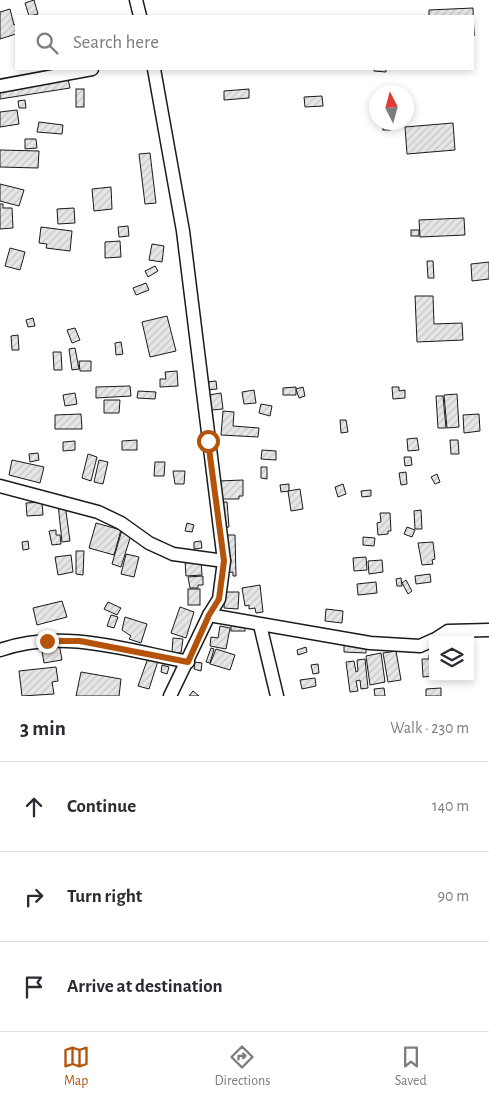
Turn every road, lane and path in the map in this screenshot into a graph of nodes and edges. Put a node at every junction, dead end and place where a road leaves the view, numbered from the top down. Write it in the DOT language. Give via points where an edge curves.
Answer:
graph roads {
  1 [pos="136,0"];
  2 [pos="140,15"];
  3 [pos="87,70"];
  4 [pos="154,70"];
  5 [pos="0,86"];
  6 [pos="0,486"];
  7 [pos="224,561"];
  8 [pos="209,615"];
  9 [pos="260,625"];
  10 [pos="489,630"];
  11 [pos="440,636"];
  12 [pos="429,642"];
  13 [pos="0,650"];
  14 [pos="188,662"];
  15 [pos="170,696"];
  16 [pos="278,696"];
  1 -- 2 [label="street"];
  3 -- 5 [label="street"];
  4 -- 7 [label="street" via="183,231"];
  6 -- 7 [label="street" via="98,512 173,554"];
  7 -- 8 [label="street" via="219,599"];
  8 -- 9 [label="street"];
  8 -- 14 [label="street"];
  9 -- 12 [label="street" via="370,643 420,646"];
  9 -- 16 [label="street"];
  10 -- 11 [label="street" via="448,631"];
  13 -- 14 [label="street" via="47,641 80,641"];
  14 -- 15 [label="street"];
}
